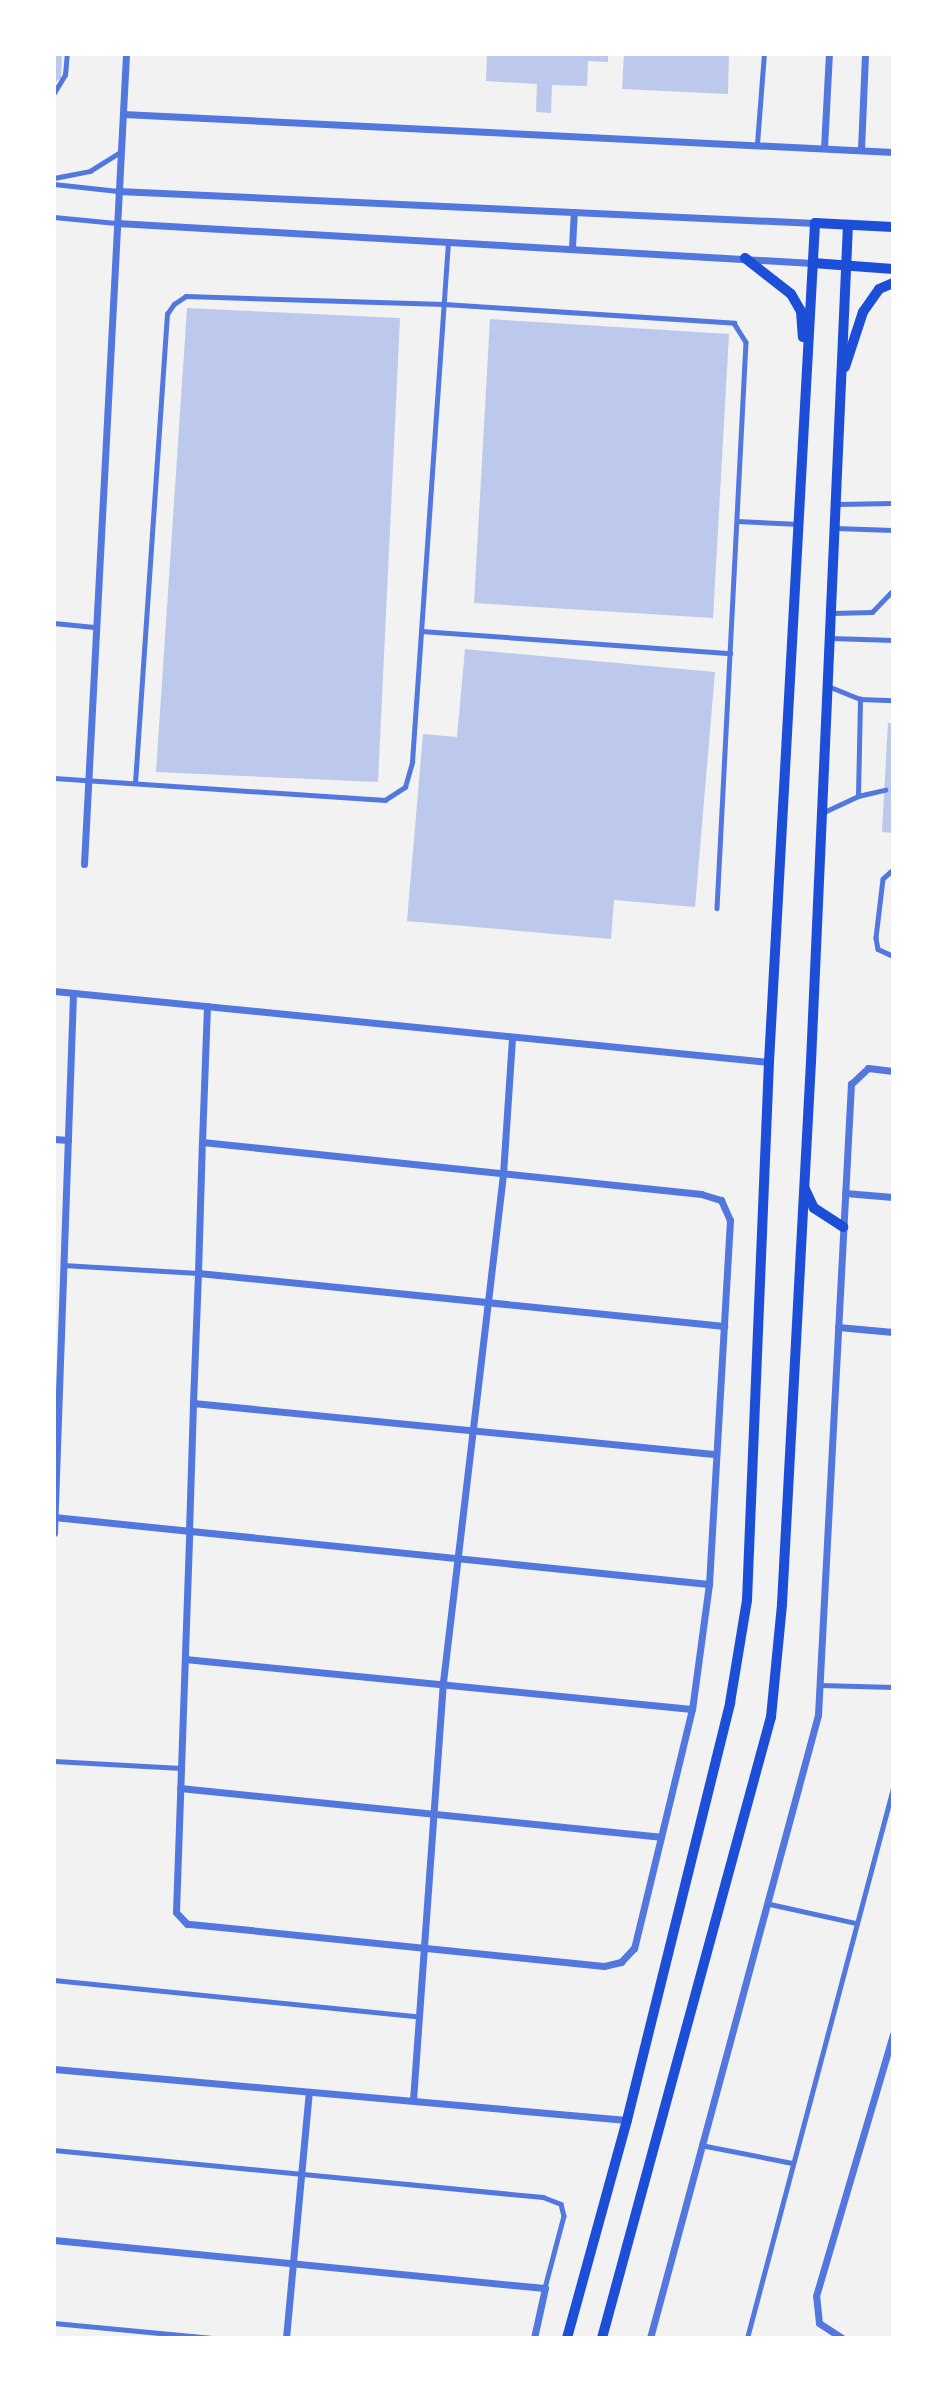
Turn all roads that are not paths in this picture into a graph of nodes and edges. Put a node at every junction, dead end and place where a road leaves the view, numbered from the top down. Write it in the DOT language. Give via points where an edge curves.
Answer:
graph roads {
  1 [pos="67,54"];
  2 [pos="126,54"];
  3 [pos="764,54"];
  4 [pos="829,54"];
  5 [pos="865,54"];
  6 [pos="54,93"];
  7 [pos="122,114"];
  8 [pos="757,144"];
  9 [pos="824,148"];
  10 [pos="861,150"];
  11 [pos="121,152"];
  12 [pos="893,152"];
  13 [pos="54,181"];
  14 [pos="118,191"];
  15 [pos="573,212"];
  16 [pos="54,217"];
  17 [pos="117,223"];
  18 [pos="815,223"];
  19 [pos="848,225"];
  20 [pos="893,227"];
  21 [pos="449,241"];
  22 [pos="572,247"];
  23 [pos="745,258"];
  24 [pos="813,263"];
  25 [pos="846,265"];
  26 [pos="893,269"];
  27 [pos="893,283"];
  28 [pos="444,304"];
  29 [pos="807,375"];
  30 [pos="841,380"];
  31 [pos="893,503"];
  32 [pos="836,504"];
  33 [pos="737,521"];
  34 [pos="799,524"];
  35 [pos="835,528"];
  36 [pos="893,530"];
  37 [pos="893,590"];
  38 [pos="831,612"];
  39 [pos="54,623"];
  40 [pos="94,627"];
  41 [pos="421,631"];
  42 [pos="830,638"];
  43 [pos="893,639"];
  44 [pos="730,653"];
  45 [pos="828,685"];
  46 [pos="860,699"];
  47 [pos="893,700"];
  48 [pos="54,778"];
  49 [pos="89,781"];
  50 [pos="135,783"];
  51 [pos="885,790"];
  52 [pos="858,796"];
  53 [pos="822,813"];
  54 [pos="85,864"];
  55 [pos="893,870"];
  56 [pos="717,908"];
  57 [pos="893,956"];
  58 [pos="54,991"];
  59 [pos="73,993"];
  60 [pos="207,1006"];
  61 [pos="512,1037"];
  62 [pos="769,1062"];
  63 [pos="893,1070"];
  64 [pos="54,1139"];
  65 [pos="68,1140"];
  66 [pos="202,1142"];
  67 [pos="503,1174"];
  68 [pos="804,1187"];
  69 [pos="845,1192"];
  70 [pos="893,1197"];
  71 [pos="843,1227"];
  72 [pos="54,1264"];
  73 [pos="63,1265"];
  74 [pos="198,1273"];
  75 [pos="489,1303"];
  76 [pos="724,1326"];
  77 [pos="838,1327"];
  78 [pos="893,1332"];
  79 [pos="57,1393"];
  80 [pos="193,1403"];
  81 [pos="474,1431"];
  82 [pos="714,1454"];
  83 [pos="55,1517"];
  84 [pos="189,1531"];
  85 [pos="54,1533"];
  86 [pos="458,1558"];
  87 [pos="709,1584"];
  88 [pos="185,1659"];
  89 [pos="443,1682"];
  90 [pos="820,1685"];
  91 [pos="893,1687"];
  92 [pos="692,1709"];
  93 [pos="54,1761"];
  94 [pos="181,1768"];
  95 [pos="180,1788"];
  96 [pos="893,1788"];
  97 [pos="433,1814"];
  98 [pos="661,1837"];
  99 [pos="769,1904"];
  100 [pos="856,1923"];
  101 [pos="422,1945"];
  102 [pos="54,1980"];
  103 [pos="416,2016"];
  104 [pos="893,2034"];
  105 [pos="54,2068"];
  106 [pos="309,2092"];
  107 [pos="413,2099"];
  108 [pos="627,2120"];
  109 [pos="701,2145"];
  110 [pos="54,2150"];
  111 [pos="793,2163"];
  112 [pos="302,2170"];
  113 [pos="54,2240"];
  114 [pos="293,2260"];
  115 [pos="545,2288"];
  116 [pos="54,2323"];
  117 [pos="212,2338"];
  118 [pos="286,2338"];
  119 [pos="534,2338"];
  120 [pos="567,2338"];
  121 [pos="602,2338"];
  122 [pos="650,2338"];
  123 [pos="747,2338"];
  124 [pos="842,2338"];
  1 -- 6 [label="lane" via="65,75"];
  2 -- 7 [label="street"];
  3 -- 8 [label="lane"];
  4 -- 9 [label="street"];
  5 -- 10 [label="street"];
  7 -- 8 [label="street"];
  7 -- 11 [label="street"];
  8 -- 9 [label="street"];
  9 -- 10 [label="street"];
  10 -- 12 [label="street"];
  11 -- 13 [label="lane" via="90,171"];
  11 -- 14 [label="street"];
  13 -- 14 [label="lane"];
  14 -- 15 [label="street"];
  14 -- 17 [label="street"];
  15 -- 18 [label="street"];
  15 -- 22 [label="street"];
  16 -- 17 [label="lane"];
  17 -- 21 [label="street"];
  17 -- 40 [label="street"];
  18 -- 19 [label="main road"];
  18 -- 24 [label="main road"];
  19 -- 20 [label="main road"];
  19 -- 25 [label="main road"];
  21 -- 22 [label="street"];
  21 -- 28 [label="lane"];
  22 -- 23 [label="street"];
  23 -- 24 [label="street"];
  23 -- 29 [label="main road" via="769,273 801,311"];
  24 -- 25 [label="main road"];
  24 -- 29 [label="main road"];
  25 -- 26 [label="main road"];
  25 -- 30 [label="main road"];
  27 -- 30 [label="main road" via="879,289 863,312"];
  28 -- 33 [label="lane" via="734,323 746,342"];
  28 -- 41 [label="lane"];
  28 -- 50 [label="lane" via="186,296 167,314"];
  29 -- 34 [label="main road"];
  30 -- 32 [label="main road"];
  31 -- 32 [label="lane"];
  32 -- 35 [label="main road"];
  33 -- 34 [label="lane"];
  33 -- 44 [label="lane"];
  34 -- 62 [label="main road"];
  35 -- 36 [label="lane"];
  35 -- 38 [label="main road"];
  37 -- 38 [label="lane" via="873,612"];
  38 -- 42 [label="main road"];
  39 -- 40 [label="lane"];
  40 -- 49 [label="street"];
  41 -- 44 [label="lane"];
  41 -- 50 [label="lane" via="412,762 405,787 386,800"];
  42 -- 43 [label="lane"];
  42 -- 45 [label="main road"];
  44 -- 56 [label="lane"];
  45 -- 46 [label="lane"];
  45 -- 53 [label="main road"];
  46 -- 47 [label="lane"];
  46 -- 52 [label="lane"];
  48 -- 49 [label="lane"];
  49 -- 50 [label="lane"];
  49 -- 54 [label="street"];
  51 -- 52 [label="lane"];
  52 -- 53 [label="lane"];
  53 -- 68 [label="main road"];
  55 -- 57 [label="lane" via="883,879 876,938 878,949"];
  58 -- 59 [label="street"];
  59 -- 60 [label="street"];
  59 -- 65 [label="street"];
  60 -- 61 [label="street"];
  60 -- 66 [label="street"];
  61 -- 62 [label="street"];
  61 -- 67 [label="street"];
  62 -- 108 [label="main road" via="747,1600 730,1703"];
  63 -- 69 [label="street" via="868,1068 857,1073 851,1084"];
  64 -- 65 [label="street"];
  65 -- 73 [label="street"];
  66 -- 67 [label="street"];
  66 -- 74 [label="street"];
  67 -- 75 [label="street"];
  67 -- 76 [label="street" via="701,1194 721,1200 730,1220"];
  68 -- 71 [label="main road" via="814,1208"];
  68 -- 121 [label="main road" via="782,1604 771,1717"];
  69 -- 70 [label="street"];
  69 -- 71 [label="street"];
  71 -- 77 [label="street"];
  72 -- 73 [label="street"];
  73 -- 74 [label="lane"];
  73 -- 79 [label="street"];
  74 -- 75 [label="street"];
  74 -- 80 [label="street"];
  75 -- 76 [label="street"];
  75 -- 81 [label="street"];
  76 -- 82 [label="street"];
  77 -- 78 [label="street"];
  77 -- 90 [label="street"];
  79 -- 83 [label="street"];
  80 -- 81 [label="street"];
  80 -- 84 [label="street"];
  81 -- 82 [label="street"];
  81 -- 86 [label="street"];
  82 -- 87 [label="street"];
  83 -- 84 [label="street"];
  83 -- 85 [label="street"];
  84 -- 86 [label="street"];
  84 -- 88 [label="street"];
  86 -- 87 [label="street"];
  86 -- 89 [label="street"];
  87 -- 92 [label="street"];
  88 -- 89 [label="street"];
  88 -- 94 [label="street"];
  89 -- 92 [label="street"];
  89 -- 97 [label="street"];
  90 -- 91 [label="lane"];
  90 -- 99 [label="street" via="818,1715"];
  92 -- 98 [label="street"];
  93 -- 94 [label="lane"];
  94 -- 95 [label="street"];
  95 -- 97 [label="street"];
  95 -- 101 [label="street" via="176,1912 180,1921"];
  96 -- 100 [label="lane"];
  97 -- 98 [label="street"];
  97 -- 101 [label="street"];
  98 -- 101 [label="street" via="634,1948 621,1962 604,1966"];
  99 -- 100 [label="lane"];
  99 -- 109 [label="street"];
  100 -- 111 [label="lane"];
  101 -- 103 [label="street"];
  102 -- 103 [label="lane"];
  103 -- 107 [label="street"];
  104 -- 124 [label="street" via="816,2296 819,2323"];
  105 -- 106 [label="street"];
  106 -- 107 [label="street"];
  106 -- 112 [label="street"];
  107 -- 108 [label="street"];
  108 -- 120 [label="main road"];
  109 -- 111 [label="lane"];
  109 -- 122 [label="street"];
  110 -- 112 [label="lane"];
  111 -- 123 [label="lane"];
  112 -- 114 [label="street"];
  112 -- 115 [label="lane" via="544,2197 561,2204 564,2217"];
  113 -- 114 [label="street"];
  114 -- 115 [label="street"];
  114 -- 118 [label="street"];
  115 -- 119 [label="street"];
  116 -- 117 [label="lane"];
}
